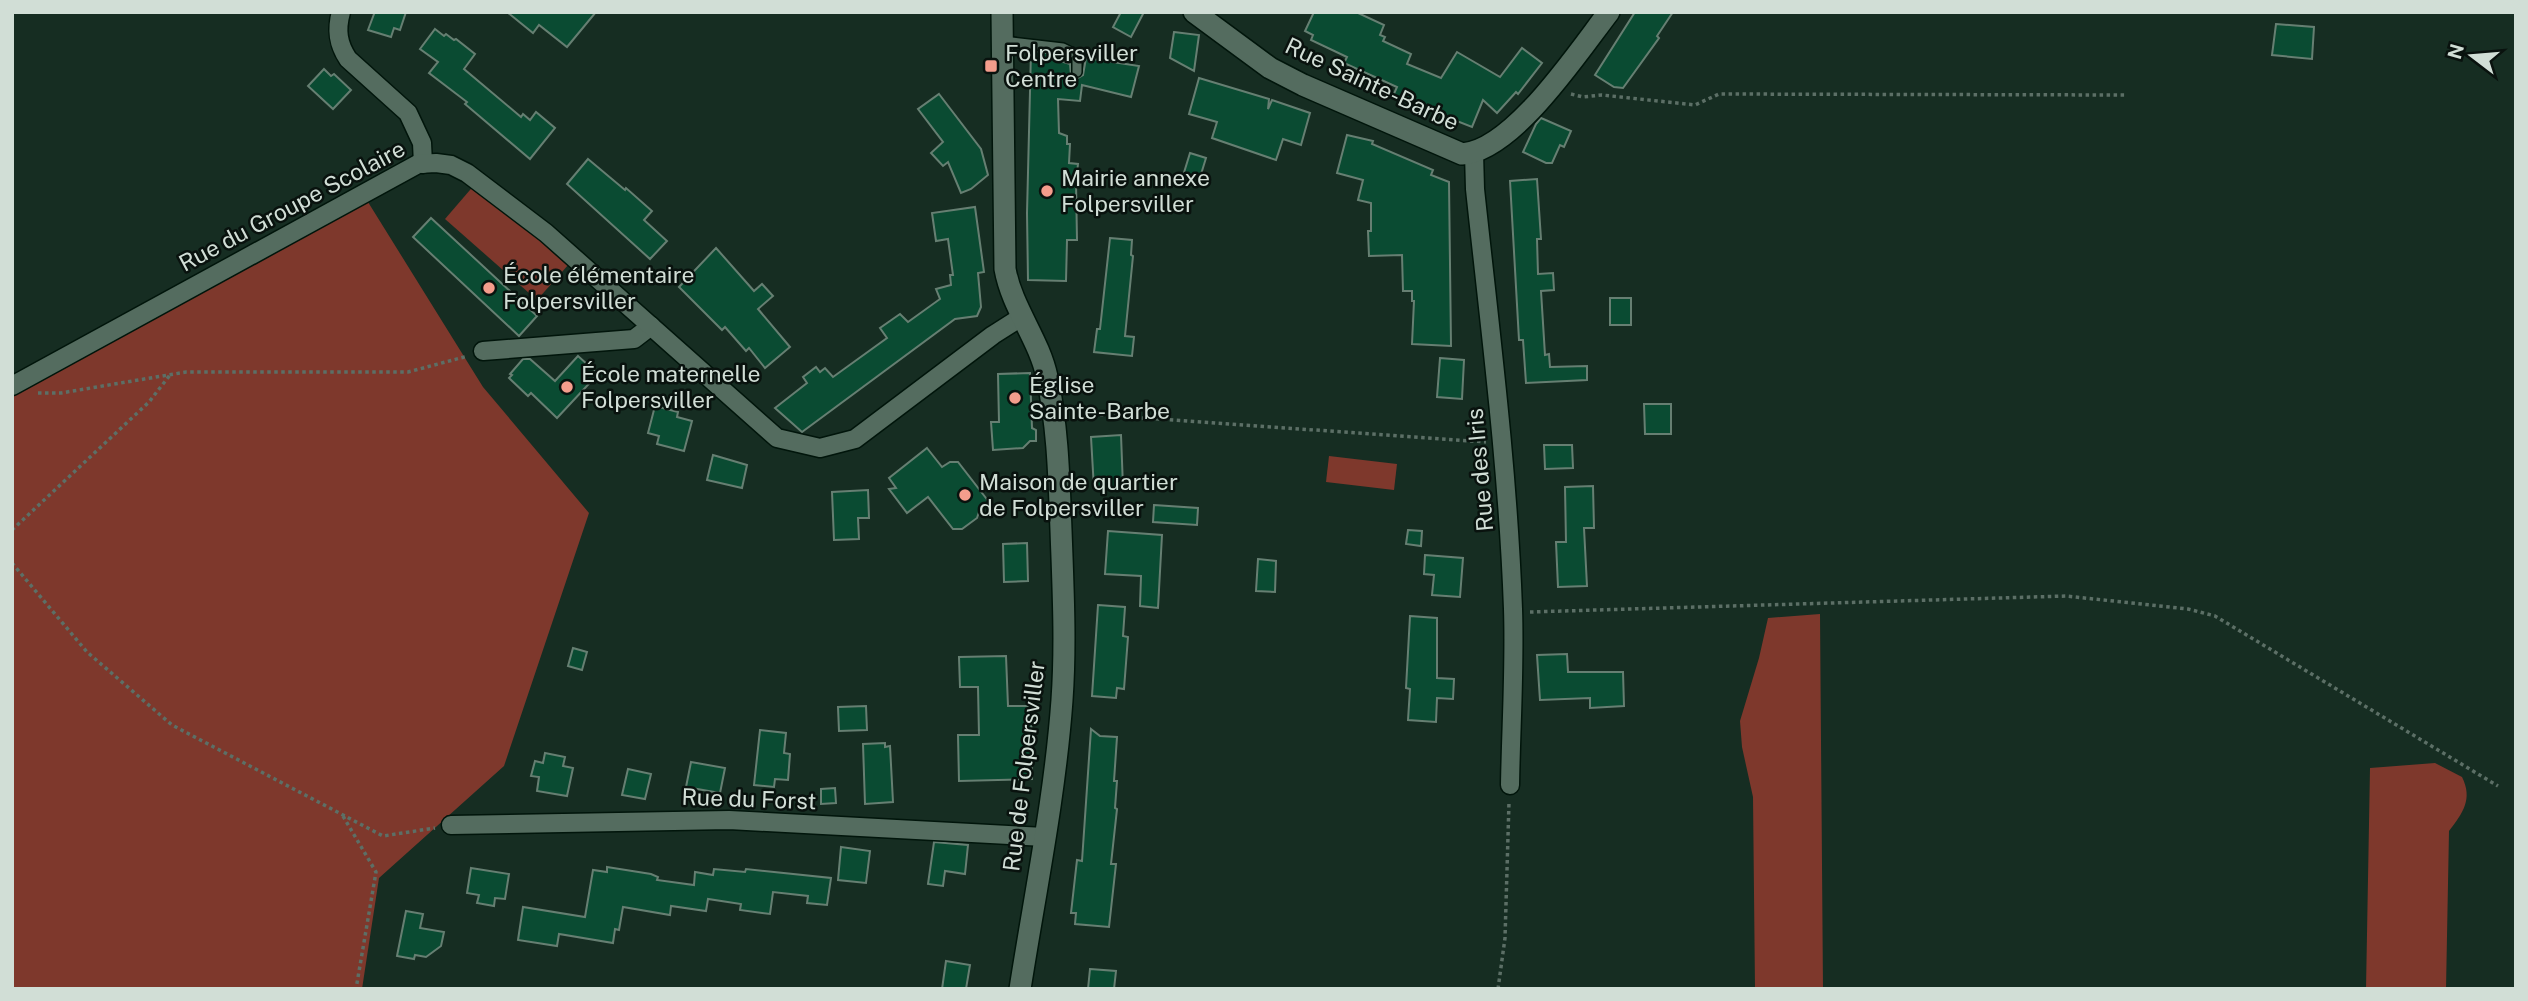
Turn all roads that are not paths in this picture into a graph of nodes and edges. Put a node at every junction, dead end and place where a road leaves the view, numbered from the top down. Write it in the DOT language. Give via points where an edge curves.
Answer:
graph roads {
  1 [pos="341,12"];
  2 [pos="1002,12"];
  3 [pos="1194,12"];
  4 [pos="1609,12"];
  5 [pos="1002,41"];
  6 [pos="1077,72"];
  7 [pos="1474,153"];
  8 [pos="424,164"];
  9 [pos="1023,316"];
  10 [pos="650,326"];
  11 [pos="483,351"];
  12 [pos="12,386"];
  13 [pos="1510,785"];
  14 [pos="451,825"];
  15 [pos="1045,836"];
  16 [pos="1020,989"];
  1 -- 8 [label="street" via="341,48 408,113 422,143"];
  2 -- 5 [label="street, Rue de Folpersviller"];
  3 -- 7 [label="street, Rue Sainte-Barbe" via="1270,68 1303,85 1448,149"];
  4 -- 7 [label="street, Rue Sainte-Barbe" via="1554,83 1503,136"];
  5 -- 6 [label="lane" via="1063,48 1077,55"];
  5 -- 9 [label="street, Rue de Folpersviller" via="1005,269"];
  7 -- 13 [label="street, Rue des Iris" via="1503,443 1514,613"];
  8 -- 10 [label="street, Rue du Groupe Scolaire" via="451,165 467,173 546,233"];
  8 -- 12 [label="street, Rue du Groupe Scolaire"];
  9 -- 10 [label="street, Rue du Groupe Scolaire" via="855,439 820,448 777,438"];
  9 -- 15 [label="street, Rue de Folpersviller" via="1042,357 1060,502 1062,702"];
  10 -- 11 [label="street" via="634,339"];
  14 -- 15 [label="street, Rue du Forst" via="729,820"];
  15 -- 16 [label="street, Rue de Folpersviller"];
}
